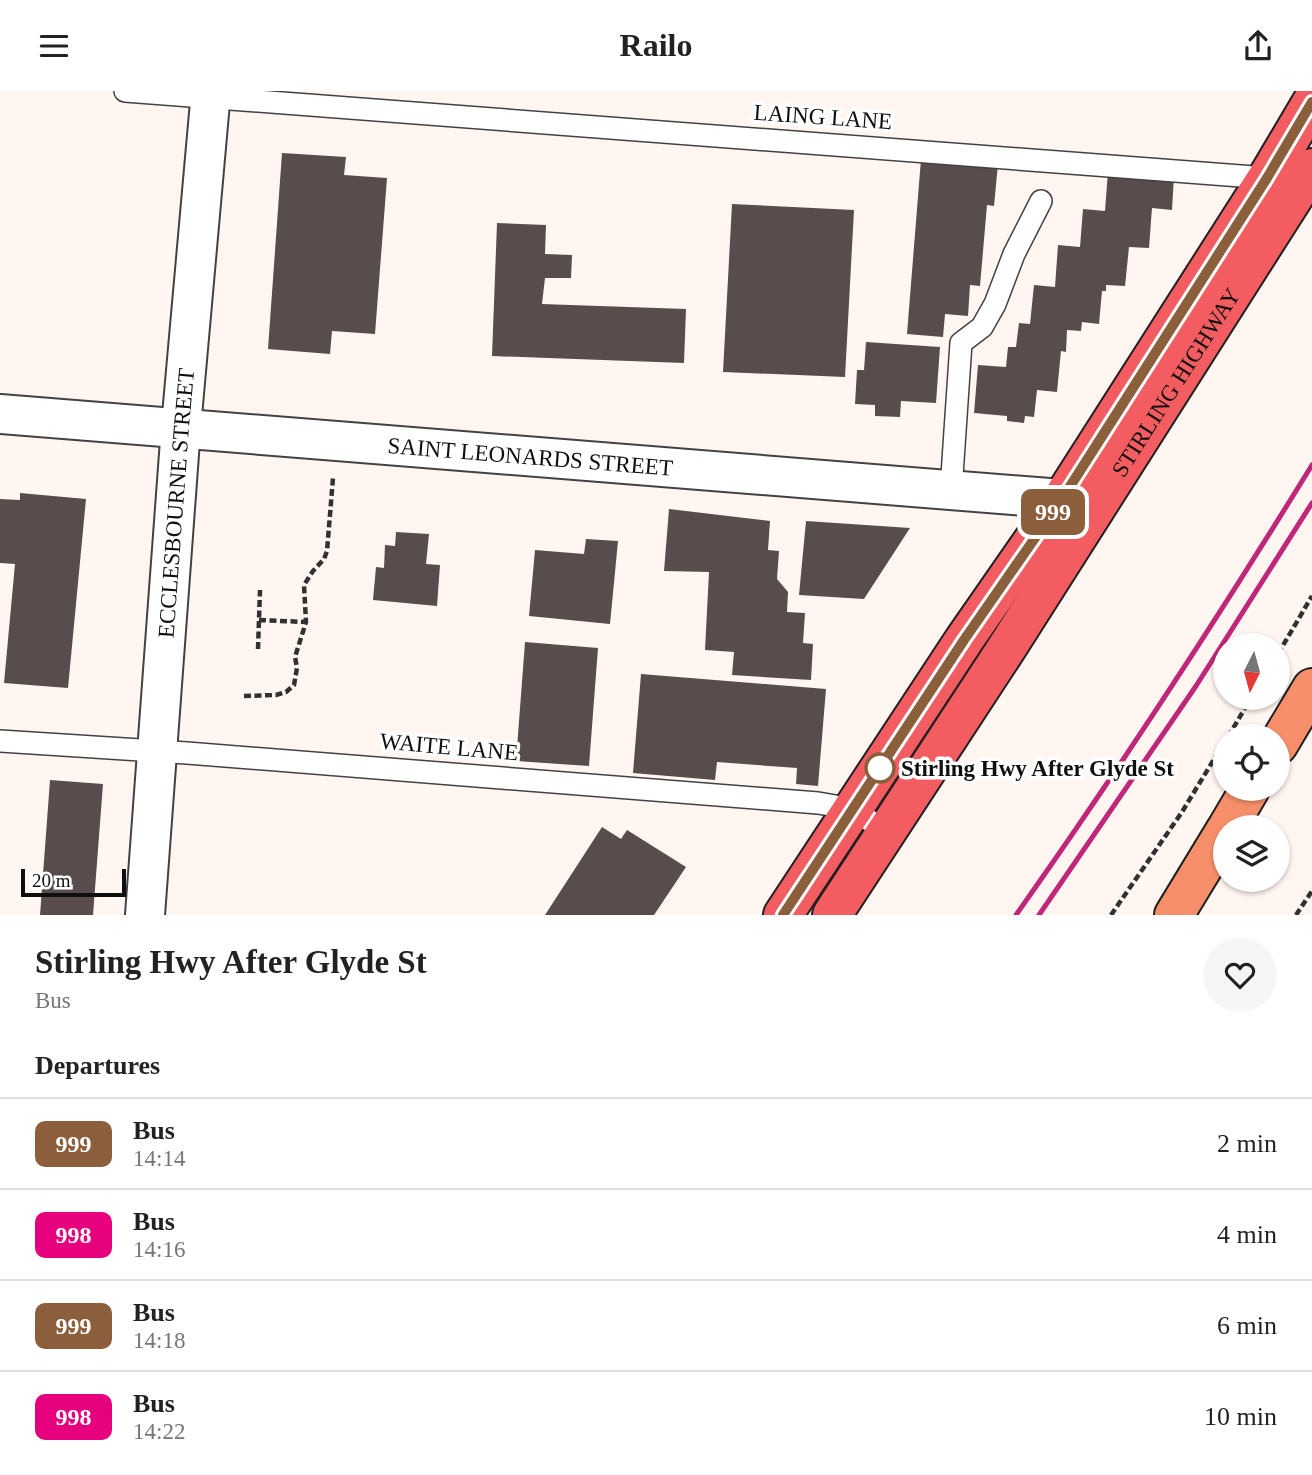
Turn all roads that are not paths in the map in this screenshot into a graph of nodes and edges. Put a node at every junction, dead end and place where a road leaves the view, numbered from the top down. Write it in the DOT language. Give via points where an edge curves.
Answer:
graph roads {
  1 [pos="125,91"];
  2 [pos="211,94"];
  3 [pos="1312,102"];
  4 [pos="1312,168"];
  5 [pos="1267,178"];
  6 [pos="1041,201"];
  7 [pos="0,414"];
  8 [pos="181,427"];
  9 [pos="951,490"];
  10 [pos="1062,499"];
  11 [pos="1312,688"];
  12 [pos="1290,725"];
  13 [pos="0,741"];
  14 [pos="156,751"];
  15 [pos="853,809"];
  16 [pos="886,832"];
  17 [pos="1213,850"];
  18 [pos="145,915"];
  19 [pos="783,915"];
  20 [pos="832,915"];
  21 [pos="1174,915"];
  1 -- 2 [label="lane, LAING LANE"];
  2 -- 5 [label="lane, LAING LANE"];
  2 -- 8 [label="street, ECCLESBOURNE STREET"];
  3 -- 5 [label="highway, STIRLING HIGHWAY"];
  4 -- 16 [label="highway, STIRLING HIGHWAY"];
  5 -- 10 [label="highway, STIRLING HIGHWAY"];
  6 -- 9 [label="lane" via="995,304 982,327 961,343"];
  7 -- 8 [label="street, SAINT LEONARDS STREET"];
  8 -- 9 [label="street, SAINT LEONARDS STREET"];
  8 -- 14 [label="street, ECCLESBOURNE STREET"];
  9 -- 10 [label="street, SAINT LEONARDS STREET"];
  10 -- 15 [label="highway, STIRLING HIGHWAY"];
  11 -- 12 [label="main road"];
  13 -- 14 [label="lane, WAITE LANE"];
  14 -- 15 [label="lane, WAITE LANE"];
  14 -- 18 [label="street, ECCLESBOURNE STREET"];
  15 -- 16 [label="lane, WAITE LANE"];
  15 -- 19 [label="highway, STIRLING HIGHWAY"];
  16 -- 20 [label="highway, STIRLING HIGHWAY"];
  17 -- 21 [label="main road"];
}
